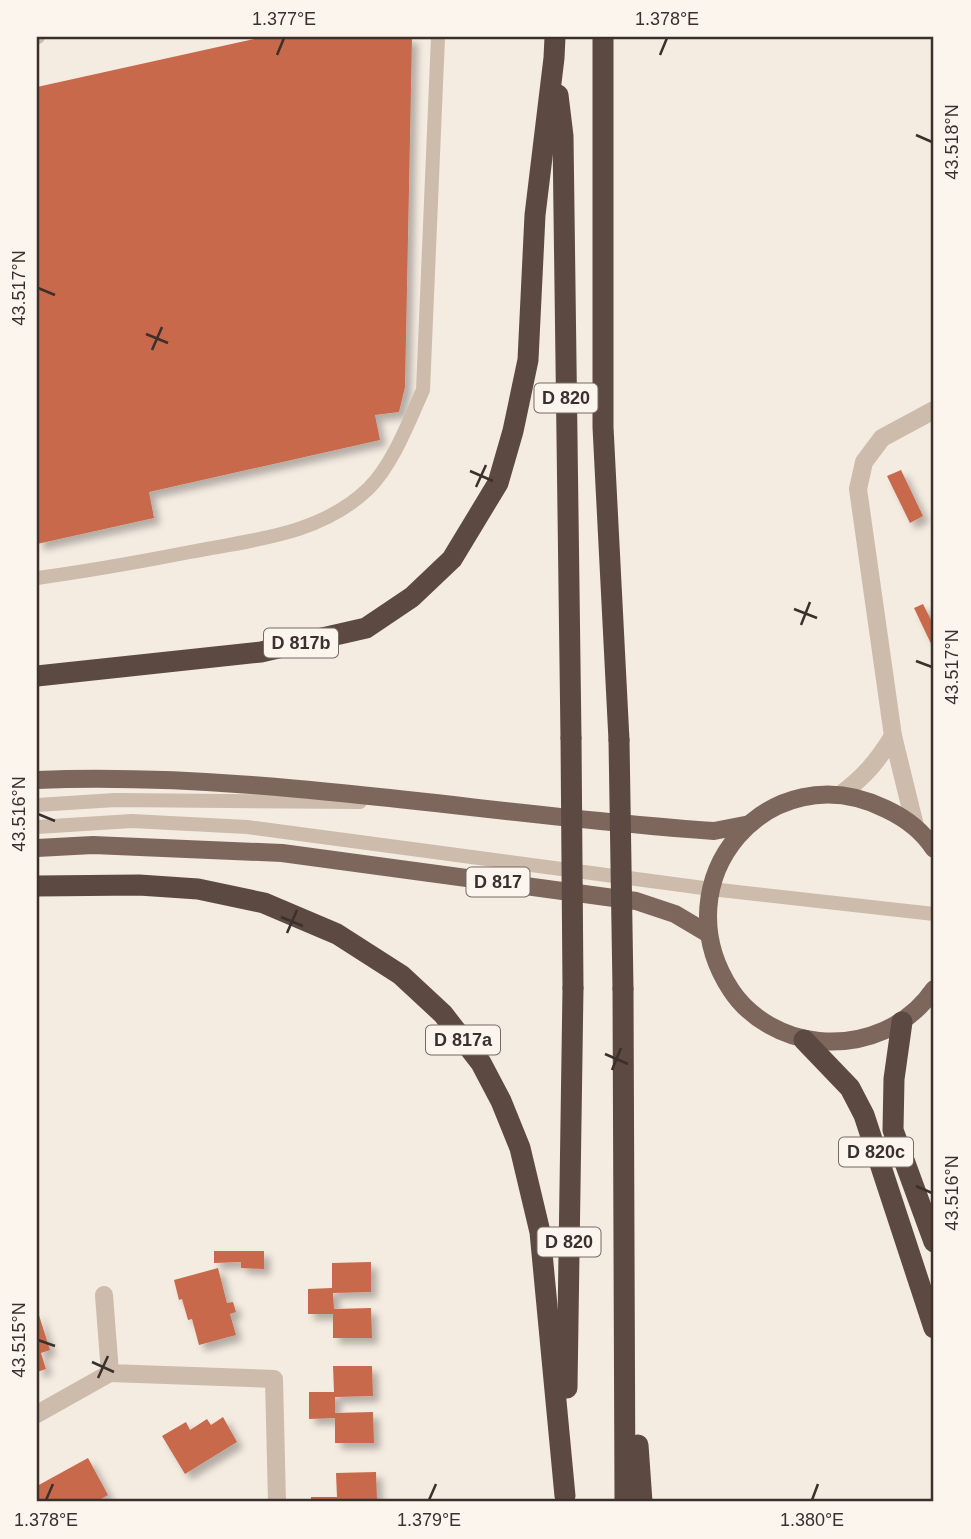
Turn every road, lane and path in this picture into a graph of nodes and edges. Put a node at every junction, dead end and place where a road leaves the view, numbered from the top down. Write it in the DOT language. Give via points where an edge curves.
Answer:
graph roads {
  1 [pos="438,37"];
  2 [pos="603,37"];
  3 [pos="554,47"];
  4 [pos="934,410"];
  5 [pos="37,578"];
  6 [pos="37,676"];
  7 [pos="893,736"];
  8 [pos="37,780"];
  9 [pos="840,795"];
  10 [pos="421,803"];
  11 [pos="37,805"];
  12 [pos="750,824"];
  13 [pos="915,826"];
  14 [pos="37,827"];
  15 [pos="37,848"];
  16 [pos="934,849"];
  17 [pos="37,887"];
  18 [pos="711,889"];
  19 [pos="934,914"];
  20 [pos="707,933"];
  21 [pos="934,989"];
  22 [pos="902,1021"];
  23 [pos="804,1040"];
  24 [pos="934,1242"];
  25 [pos="625,1255"];
  26 [pos="104,1295"];
  27 [pos="934,1328"];
  28 [pos="110,1373"];
  29 [pos="37,1414"];
  30 [pos="565,1499"];
  31 [pos="276,1502"];
  32 [pos="625,1502"];
  33 [pos="642,1502"];
  1 -- 5 [label="lane" via="423,390 400,443 370,487 333,516 288,534"];
  2 -- 25 [label="highway, D 820, bridge" via="603,427 619,740"];
  3 -- 6 [label="highway, D 817b" via="535,215 528,360 498,483 452,559 412,597 366,628 261,652"];
  3 -- 30 [label="highway, D 820, bridge" via="563,136 573,988"];
  4 -- 7 [label="street" via="882,438 863,461 858,489"];
  7 -- 9 [label="street" via="879,760"];
  7 -- 13 [label="street"];
  8 -- 10 [label="main road" via="241,784"];
  9 -- 12 [label="main road" via="797,799"];
  9 -- 13 [label="main road" via="871,801"];
  10 -- 11 [label="lane" via="115,800"];
  10 -- 12 [label="main road" via="714,831"];
  12 -- 18 [label="main road" via="729,846"];
  13 -- 16 [label="main road"];
  14 -- 18 [label="lane" via="132,821 247,827"];
  15 -- 20 [label="main road, D 817" via="93,845 282,853 636,901 675,914"];
  17 -- 30 [label="highway, D 817a" via="198,889 264,903 337,934 401,975 443,1014 481,1063 520,1149 540,1232"];
  18 -- 19 [label="lane"];
  18 -- 20 [label="main road"];
  20 -- 23 [label="main road" via="718,970 738,1002 768,1026"];
  21 -- 22 [label="main road"];
  22 -- 23 [label="main road" via="872,1037 838,1043"];
  22 -- 24 [label="highway" via="893,1130"];
  23 -- 27 [label="highway, D 820c" via="850,1088 864,1115"];
  25 -- 32 [label="highway, D 820"];
  25 -- 33 [label="highway"];
  26 -- 28 [label="street"];
  28 -- 29 [label="street"];
  28 -- 31 [label="street" via="274,1379"];
}
